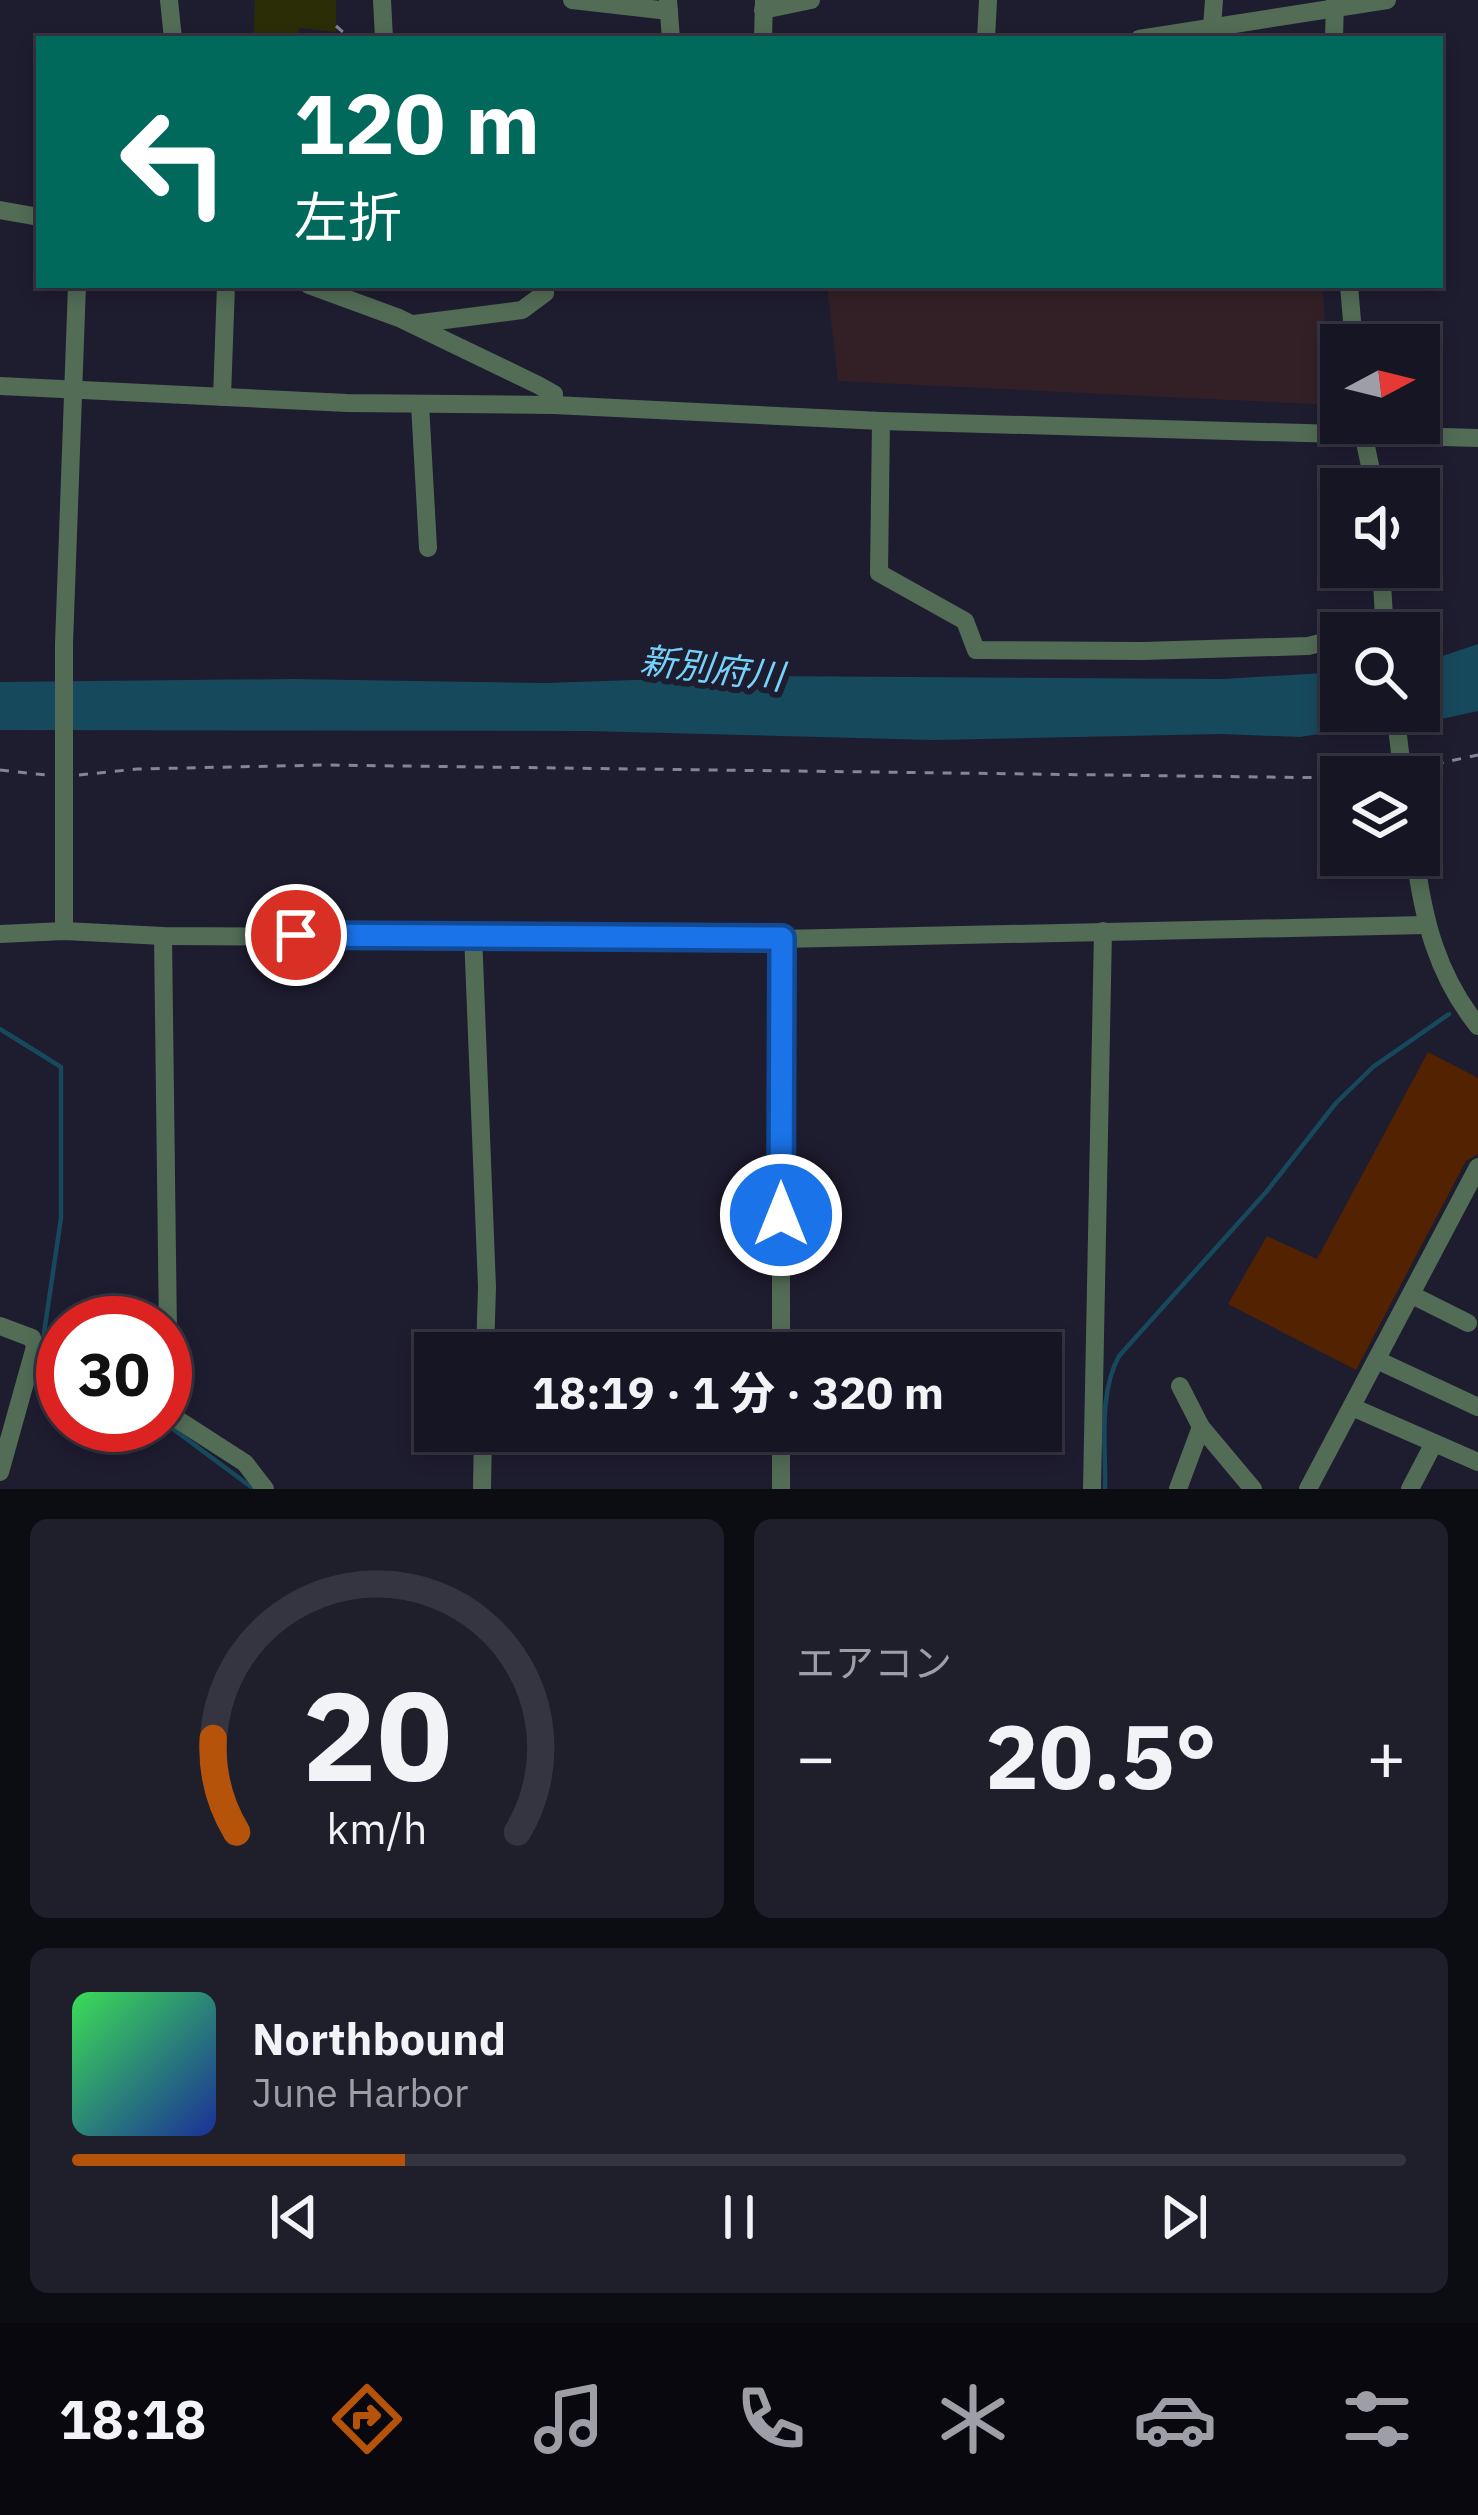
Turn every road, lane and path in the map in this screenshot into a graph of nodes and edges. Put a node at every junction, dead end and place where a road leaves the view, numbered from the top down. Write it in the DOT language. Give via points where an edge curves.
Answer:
graph roads {
  1 [pos="169,0"];
  2 [pos="382,0"];
  3 [pos="572,0"];
  4 [pos="811,0"];
  5 [pos="988,0"];
  6 [pos="1214,0"];
  7 [pos="1387,0"];
  8 [pos="764,5"];
  9 [pos="1335,5"];
  10 [pos="669,6"];
  11 [pos="336,26"];
  12 [pos="1212,27"];
  13 [pos="173,36"];
  14 [pos="348,36"];
  15 [pos="384,36"];
  16 [pos="671,36"];
  17 [pos="763,36"];
  18 [pos="986,36"];
  19 [pos="1157,36"];
  20 [pos="1334,36"];
  21 [pos="0,210"];
  22 [pos="36,216"];
  23 [pos="77,288"];
  24 [pos="226,288"];
  25 [pos="317,288"];
  26 [pos="544,288"];
  27 [pos="1348,288"];
  28 [pos="412,324"];
  29 [pos="1352,324"];
  30 [pos="0,386"];
  31 [pos="75,388"];
  32 [pos="222,397"];
  33 [pos="420,404"];
  34 [pos="554,405"];
  35 [pos="881,421"];
  36 [pos="1320,428"];
  37 [pos="1440,435"];
  38 [pos="1478,438"];
  39 [pos="428,548"];
  40 [pos="1320,643"];
  41 [pos="0,770"];
  42 [pos="65,771"];
  43 [pos="1320,778"];
  44 [pos="1418,876"];
  45 [pos="1426,925"];
  46 [pos="64,931"];
  47 [pos="1103,931"];
  48 [pos="0,934"];
  49 [pos="473,934"];
  50 [pos="163,936"];
  51 [pos="782,938"];
  52 [pos="1469,1002"];
  53 [pos="1478,1026"];
  54 [pos="1478,1167"];
  55 [pos="1412,1295"];
  56 [pos="1468,1323"];
  57 [pos="0,1326"];
  58 [pos="486,1332"];
  59 [pos="781,1332"];
  60 [pos="1377,1360"];
  61 [pos="1180,1386"];
  62 [pos="1352,1406"];
  63 [pos="1478,1407"];
  64 [pos="1201,1427"];
  65 [pos="1434,1443"];
  66 [pos="483,1452"];
  67 [pos="781,1452"];
  68 [pos="1478,1462"];
  69 [pos="0,1472"];
  70 [pos="1251,1488"];
  71 [pos="1310,1488"];
  72 [pos="265,1489"];
  73 [pos="482,1489"];
  74 [pos="781,1489"];
  75 [pos="1093,1489"];
  76 [pos="1178,1489"];
  77 [pos="1410,1489"];
  1 -- 13 [label="street"];
  2 -- 15 [label="street"];
  3 -- 10 [label="street"];
  4 -- 8 [label="street"];
  5 -- 18 [label="street"];
  6 -- 12 [label="street"];
  7 -- 9 [label="street"];
  8 -- 17 [label="street"];
  9 -- 12 [label="street"];
  9 -- 20 [label="street"];
  10 -- 16 [label="street"];
  11 -- 14 [label="path"];
  12 -- 19 [label="street"];
  21 -- 22 [label="street"];
  23 -- 31 [label="street"];
  24 -- 32 [label="street"];
  25 -- 28 [label="street"];
  26 -- 28 [label="street" via="522,310"];
  27 -- 29 [label="street"];
  28 -- 34 [label="street" via="554,394"];
  30 -- 31 [label="street"];
  31 -- 32 [label="street"];
  31 -- 42 [label="street"];
  32 -- 33 [label="street"];
  33 -- 34 [label="street"];
  33 -- 39 [label="street"];
  34 -- 35 [label="street"];
  35 -- 36 [label="street"];
  35 -- 40 [label="street" via="879,573 964,621 976,650"];
  37 -- 38 [label="street"];
  41 -- 42 [label="path"];
  42 -- 43 [label="path" via="324,765"];
  42 -- 46 [label="street"];
  44 -- 45 [label="street"];
  45 -- 47 [label="street"];
  45 -- 52 [label="street" via="1447,982"];
  46 -- 48 [label="street"];
  46 -- 50 [label="street"];
  47 -- 51 [label="street"];
  47 -- 75 [label="street"];
  49 -- 50 [label="street"];
  49 -- 51 [label="street"];
  49 -- 58 [label="street"];
  50 -- 72 [label="street" via="169,1414 245,1463"];
  51 -- 59 [label="street"];
  52 -- 53 [label="street"];
  54 -- 55 [label="street"];
  55 -- 56 [label="street"];
  55 -- 60 [label="street"];
  57 -- 69 [label="street" via="32,1338 34,1347"];
  60 -- 62 [label="street"];
  60 -- 63 [label="street"];
  61 -- 64 [label="street"];
  62 -- 65 [label="street"];
  62 -- 71 [label="street"];
  64 -- 70 [label="street"];
  64 -- 76 [label="street"];
  65 -- 68 [label="street"];
  65 -- 77 [label="street"];
  66 -- 73 [label="street"];
  67 -- 74 [label="street"];
}
